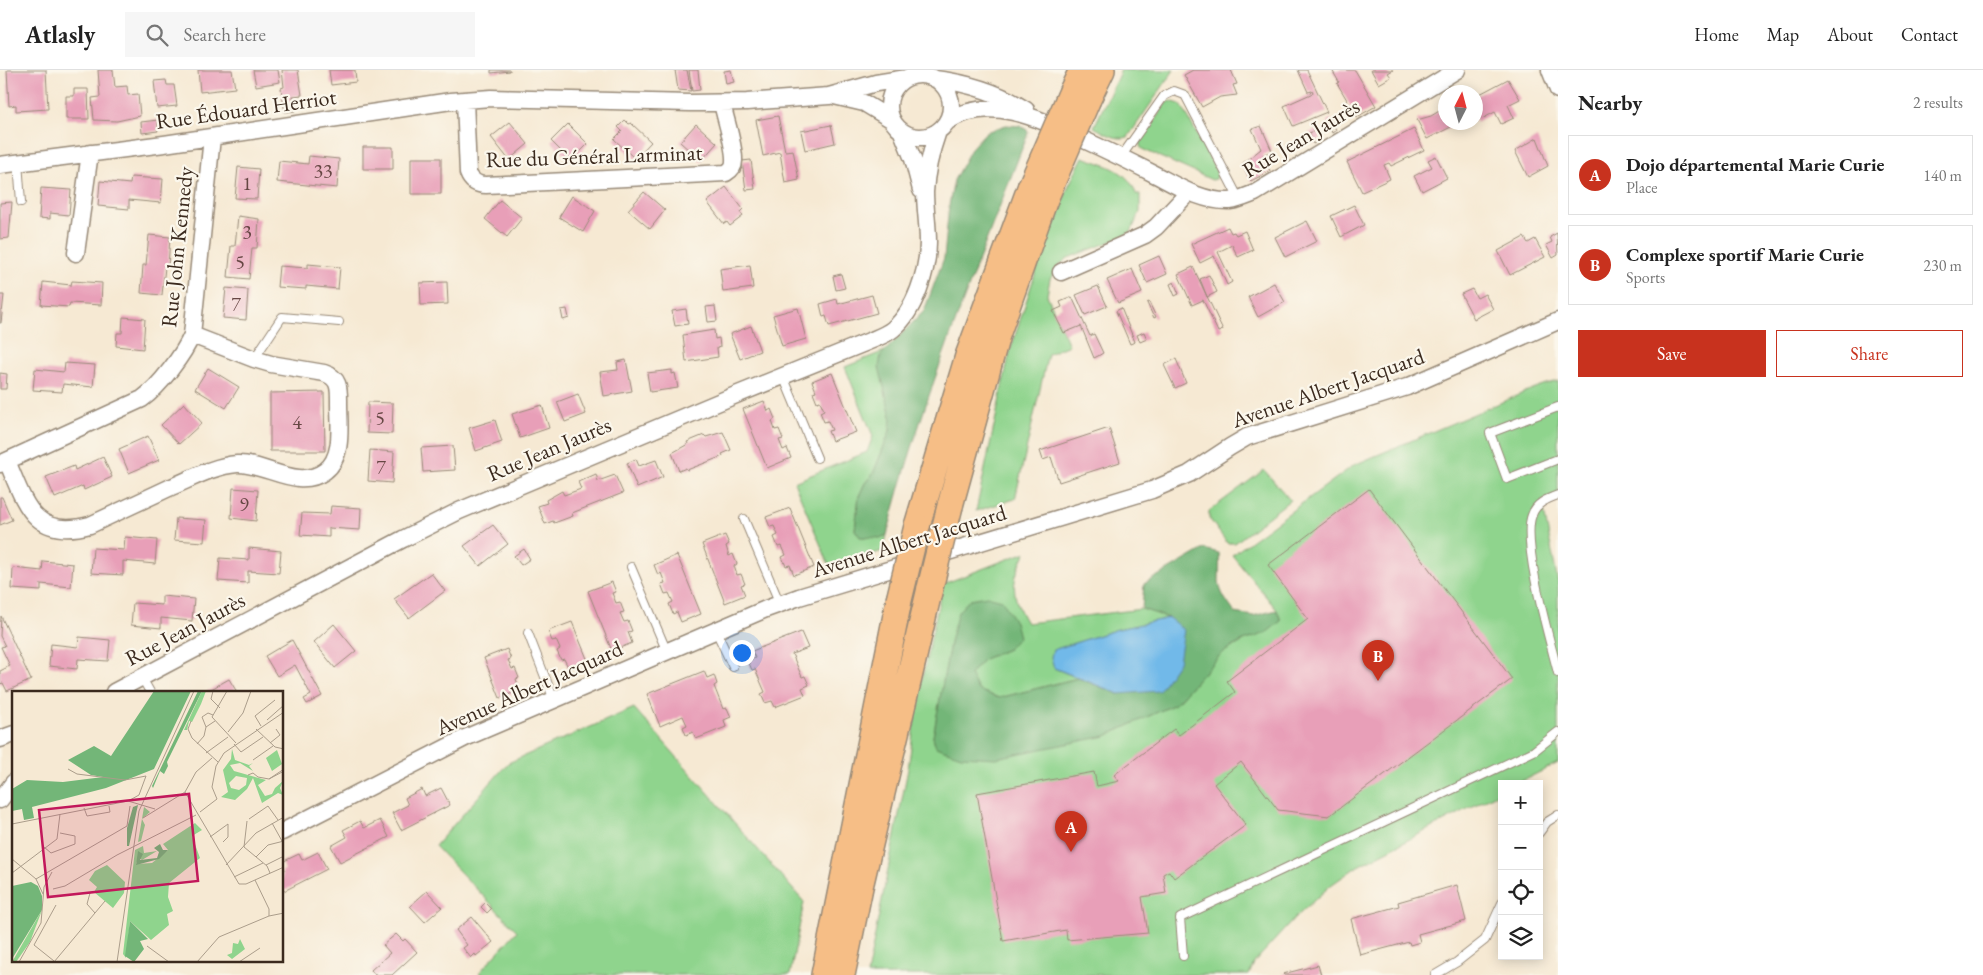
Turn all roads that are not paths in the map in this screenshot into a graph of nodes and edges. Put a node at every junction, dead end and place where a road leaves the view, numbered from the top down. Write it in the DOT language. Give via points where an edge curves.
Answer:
graph roads {
  1 [pos="1102,70"];
  2 [pos="1457,70"];
  3 [pos="1550,70"];
  4 [pos="936,75"];
  5 [pos="907,78"];
  6 [pos="1081,87"];
  7 [pos="1558,90"];
  8 [pos="829,96"];
  9 [pos="465,100"];
  10 [pos="722,103"];
  11 [pos="1042,120"];
  12 [pos="897,126"];
  13 [pos="943,126"];
  14 [pos="212,137"];
  15 [pos="90,153"];
  16 [pos="1121,157"];
  17 [pos="18,162"];
  18 [pos="0,165"];
  19 [pos="1190,192"];
  20 [pos="1038,194"];
  21 [pos="1239,199"];
  22 [pos="22,202"];
  23 [pos="925,204"];
  24 [pos="76,253"];
  25 [pos="1061,272"];
  26 [pos="1558,321"];
  27 [pos="339,322"];
  28 [pos="192,335"];
  29 [pos="254,359"];
  30 [pos="783,376"];
  31 [pos="1558,407"];
  32 [pos="817,458"];
  33 [pos="1558,459"];
  34 [pos="4,463"];
  35 [pos="1558,495"];
  36 [pos="744,519"];
  37 [pos="631,567"];
  38 [pos="780,604"];
  39 [pos="716,631"];
  40 [pos="528,633"];
  41 [pos="666,652"];
  42 [pos="733,667"];
  43 [pos="1558,674"];
  44 [pos="142,678"];
  45 [pos="116,691"];
  46 [pos="149,691"];
  47 [pos="554,700"];
  48 [pos="1558,732"];
  49 [pos="12,735"];
  50 [pos="0,740"];
  51 [pos="12,785"];
  52 [pos="0,800"];
  53 [pos="1558,815"];
  54 [pos="1543,827"];
  55 [pos="284,831"];
  56 [pos="1498,912"];
  57 [pos="1183,956"];
  58 [pos="824,975"];
  59 [pos="842,975"];
  60 [pos="1435,975"];
  1 -- 6 [label="main road"];
  2 -- 21 [label="street, Rue Jean Jaurès" via="1255,193"];
  3 -- 7 [label="street"];
  4 -- 5 [label="street"];
  4 -- 11 [label="street" via="987,90"];
  4 -- 13 [label="street" via="950,99 951,110"];
  5 -- 8 [label="street, Rue Édouard Herriot"];
  5 -- 12 [label="street" via="891,94 889,106"];
  6 -- 20 [label="main road, bridge"];
  8 -- 10 [label="street, Rue Édouard Herriot"];
  8 -- 12 [label="street, Rue Édouard Herriot" via="864,103"];
  9 -- 10 [label="street, Rue Édouard Herriot"];
  9 -- 10 [label="street, Rue du Général Larminat" via="468,173 475,183 486,185 726,173 731,171 734,156"];
  9 -- 14 [label="street, Rue Édouard Herriot"];
  11 -- 13 [label="street" via="991,109 969,111"];
  11 -- 16 [label="street"];
  12 -- 13 [label="street" via="912,136 920,137"];
  12 -- 23 [label="street, Rue Jean Jaurès" via="913,159"];
  13 -- 23 [label="street, Rue Jean Jaurès" via="927,170"];
  14 -- 15 [label="street, Rue Édouard Herriot"];
  14 -- 28 [label="street, Rue John Kennedy"];
  15 -- 17 [label="street, Rue Édouard Herriot"];
  15 -- 24 [label="street"];
  16 -- 19 [label="street"];
  16 -- 21 [label="lane" via="1164,96 1174,91 1185,95"];
  17 -- 18 [label="street, Rue Édouard Herriot"];
  17 -- 22 [label="lane"];
  19 -- 21 [label="street, Rue Jean Jaurès" via="1212,199"];
  19 -- 25 [label="street" via="1156,227 1140,237"];
  20 -- 58 [label="main road, bridge" via="992,288 959,382 917,526 899,600"];
  20 -- 59 [label="main road, bridge" via="950,506 904,693"];
  23 -- 30 [label="street, Rue Jean Jaurès" via="927,262 921,284 899,324 872,340"];
  26 -- 38 [label="street, Avenue Albert Jacquard" via="1407,387 1247,437 1189,474 1152,490"];
  27 -- 29 [label="lane" via="282,317"];
  28 -- 29 [label="street"];
  28 -- 34 [label="street, Rue John Kennedy" via="156,388 142,399"];
  29 -- 34 [label="street" via="324,374 336,380 339,392 337,451 332,465 319,475 300,478 246,465 225,466 90,524 71,528 44,522 29,511"];
  30 -- 32 [label="lane"];
  30 -- 44 [label="street, Rue Jean Jaurès" via="459,511"];
  31 -- 33 [label="lane" via="1490,433 1507,479"];
  35 -- 43 [label="lane" via="1542,501 1531,515 1529,547"];
  36 -- 38 [label="lane"];
  37 -- 41 [label="lane"];
  38 -- 39 [label="street, Avenue Albert Jacquard"];
  39 -- 41 [label="street, Avenue Albert Jacquard"];
  39 -- 42 [label="lane"];
  40 -- 47 [label="lane"];
  41 -- 47 [label="street, Avenue Albert Jacquard"];
  44 -- 45 [label="street, Rue Jean Jaurès"];
  44 -- 46 [label="lane"];
  47 -- 55 [label="street, Avenue Albert Jacquard" via="465,738"];
  48 -- 57 [label="lane" via="1534,751 1180,918"];
  49 -- 50 [label="street"];
  51 -- 52 [label="street"];
  53 -- 54 [label="lane"];
  56 -- 60 [label="lane" via="1485,940"];
}
